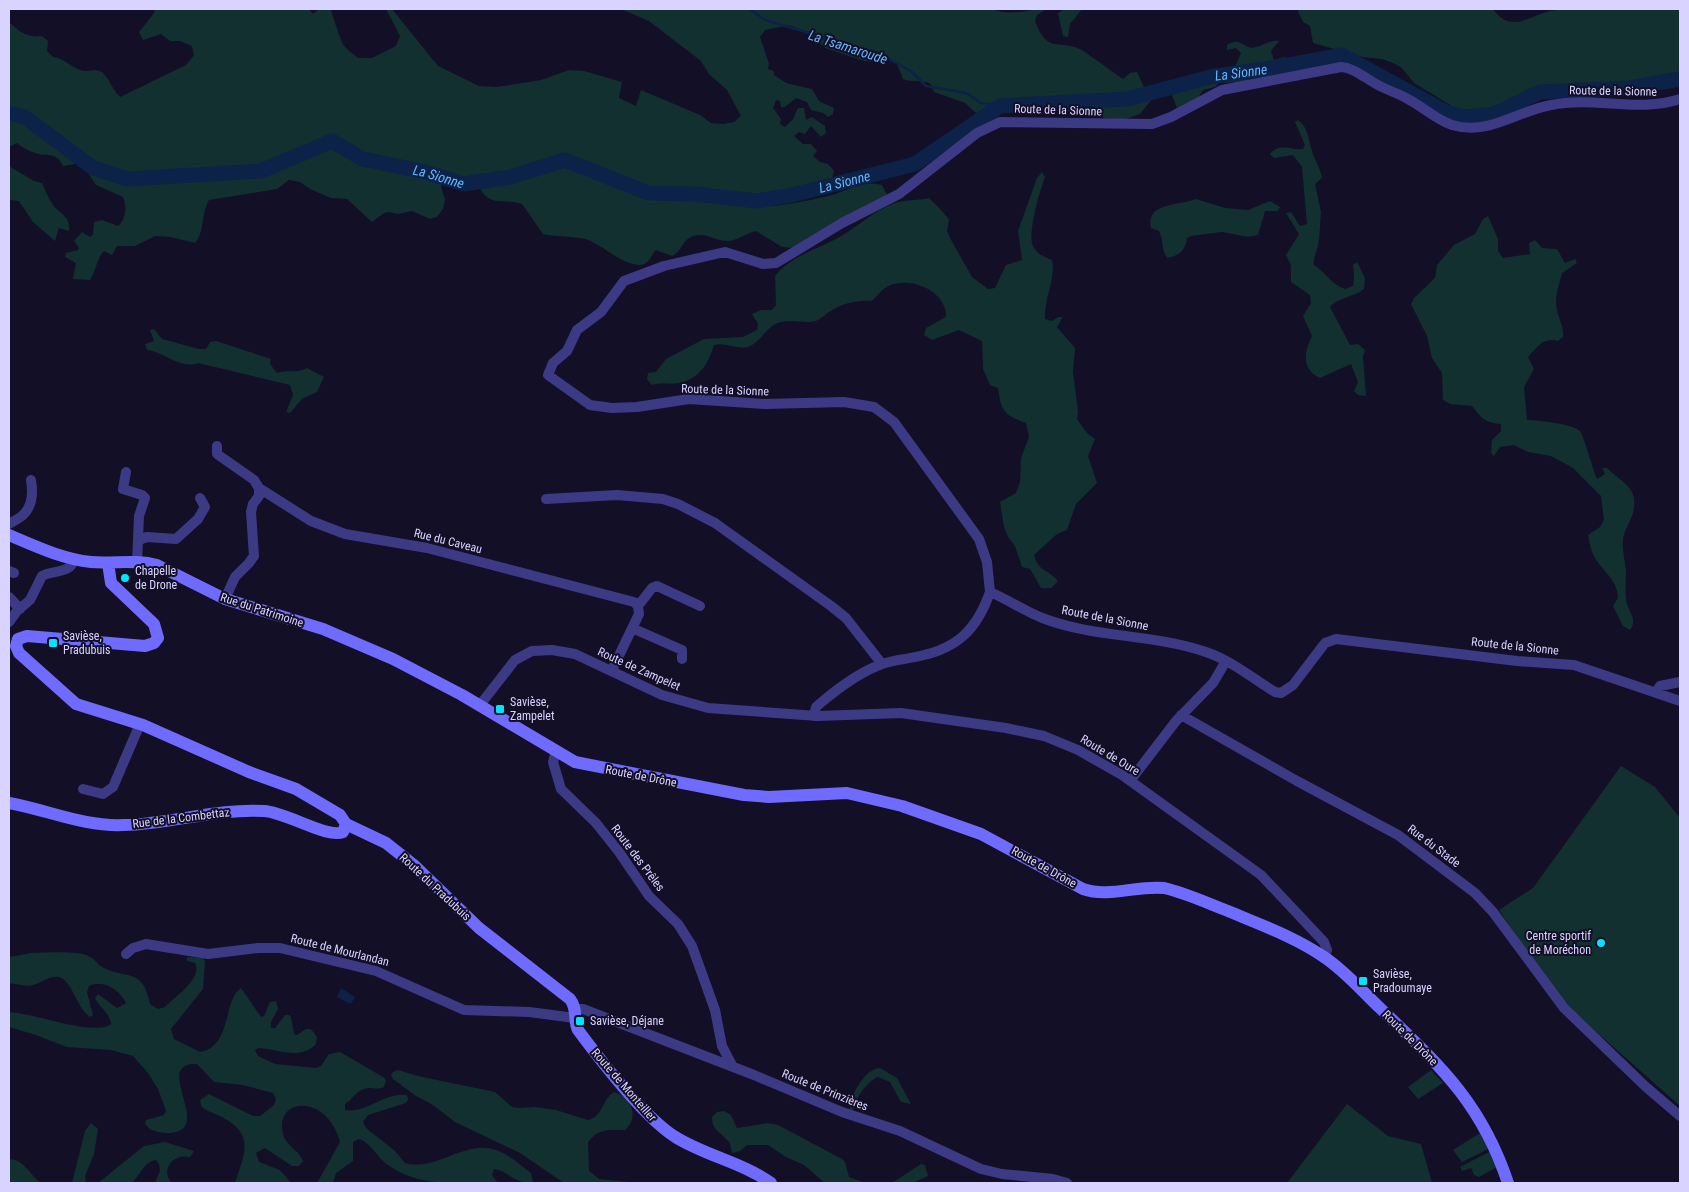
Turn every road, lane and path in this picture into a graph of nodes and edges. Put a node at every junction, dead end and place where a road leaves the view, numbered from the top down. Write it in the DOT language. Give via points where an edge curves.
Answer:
graph roads {
  1 [pos="1680,99"];
  2 [pos="217,446"];
  3 [pos="126,472"];
  4 [pos="31,480"];
  5 [pos="259,488"];
  6 [pos="200,498"];
  7 [pos="546,499"];
  8 [pos="9,524"];
  9 [pos="9,535"];
  10 [pos="139,540"];
  11 [pos="74,559"];
  12 [pos="137,562"];
  13 [pos="108,563"];
  14 [pos="990,592"];
  15 [pos="9,597"];
  16 [pos="225,599"];
  17 [pos="638,606"];
  18 [pos="700,606"];
  19 [pos="20,609"];
  20 [pos="9,622"];
  21 [pos="632,628"];
  22 [pos="12,642"];
  23 [pos="682,659"];
  24 [pos="1226,661"];
  25 [pos="882,664"];
  26 [pos="612,670"];
  27 [pos="1680,682"];
  28 [pos="1657,691"];
  29 [pos="1680,701"];
  30 [pos="480,705"];
  31 [pos="1181,715"];
  32 [pos="814,716"];
  33 [pos="140,724"];
  34 [pos="556,751"];
  35 [pos="1130,780"];
  36 [pos="83,789"];
  37 [pos="9,803"];
  38 [pos="346,824"];
  39 [pos="126,954"];
  40 [pos="1324,957"];
  41 [pos="575,1013"];
  42 [pos="733,1067"];
  43 [pos="1680,1116"];
  44 [pos="771,1183"];
  45 [pos="1068,1183"];
  46 [pos="1508,1183"];
  1 -- 14 [label="street, Route de la Sionne" via="1652,105 1584,101 1553,104 1498,124 1466,127 1440,120 1405,97 1341,67 1222,90 1152,124 1000,122 977,132 899,194 842,223 776,263 763,264 725,252 664,266 624,281 601,312 577,330 567,351 548,371 551,380 584,401 612,408 689,399 765,404 844,402 874,408 894,422 979,539 987,562"];
  2 -- 5 [label="street, Rue du Caveau" via="217,454 254,480"];
  3 -- 10 [label="street" via="123,489 145,498 139,516"];
  4 -- 8 [label="street" via="31,503 22,516"];
  5 -- 16 [label="street" via="259,496 251,512 254,556 248,566 235,576"];
  5 -- 17 [label="street, Rue du Caveau" via="311,521 345,534 428,548 634,602"];
  6 -- 10 [label="street" via="205,507 202,515 176,539 147,537"];
  7 -- 25 [label="street" via="640,496 678,504 702,515 846,618"];
  9 -- 11 [label="street, Rue du Patrimoine"];
  10 -- 12 [label="street"];
  11 -- 13 [label="street, Rue du Patrimoine"];
  11 -- 19 [label="street" via="68,568 44,574 32,598"];
  12 -- 13 [label="street, Rue du Patrimoine"];
  12 -- 16 [label="street, Rue du Patrimoine" via="167,569"];
  13 -- 22 [label="street" via="113,586 156,626 159,636 155,642 145,646 27,636"];
  14 -- 24 [label="street, Route de la Sionne" via="1044,618 1178,644"];
  14 -- 25 [label="street" via="974,624 954,644 932,653"];
  15 -- 19 [label="street"];
  16 -- 30 [label="street, Rue du Patrimoine" via="339,635 398,661"];
  17 -- 18 [label="street" via="656,586"];
  17 -- 21 [label="street"];
  19 -- 20 [label="street"];
  21 -- 23 [label="street" via="682,650"];
  21 -- 26 [label="street"];
  22 -- 33 [label="street, Route du Pradubuis" via="72,702"];
  24 -- 28 [label="street, Route de la Sionne" via="1280,693 1293,685 1325,643 1336,639 1517,661 1574,664"];
  24 -- 31 [label="street" via="1203,696"];
  25 -- 32 [label="street" via="841,686 816,707"];
  26 -- 30 [label="street, Route de Zampelet" via="569,652 532,651 515,660"];
  26 -- 32 [label="street, Route de Zampelet" via="662,695 702,706"];
  27 -- 28 [label="street" via="1662,685"];
  28 -- 29 [label="street, Route de la Sionne"];
  30 -- 34 [label="street, Route de Drône"];
  31 -- 35 [label="street"];
  31 -- 43 [label="street, Rue du Stade" via="1398,834 1475,893 1493,912 1564,1008"];
  32 -- 35 [label="street, Route de Oure" via="901,713 1006,728 1060,742"];
  33 -- 36 [label="street" via="113,787 107,793 99,794"];
  33 -- 38 [label="street, Route du Pradubuis" via="301,792 341,816"];
  34 -- 40 [label="street, Route de Drône" via="575,762 738,794 769,797 847,793 902,806 981,834 1083,889 1100,892 1154,887 1176,891 1288,936"];
  34 -- 42 [label="street, Route des Prêles" via="553,762 561,789 596,823 649,896 678,924 692,946 715,1010 722,1046"];
  35 -- 40 [label="street, Route de Oure" via="1261,875 1324,942 1327,950"];
  37 -- 38 [label="street, Rue de la Combettaz" via="78,821 117,825 248,810 282,814 332,834 343,832"];
  38 -- 41 [label="street, Route du Pradubuis" via="378,839 410,861 464,915 567,997"];
  39 -- 41 [label="street, Route de Mourlandan" via="146,944 208,954 280,948 382,973 464,1010"];
  40 -- 46 [label="street, Route de Drône" via="1460,1090 1487,1130"];
  41 -- 42 [label="street, Route de Prinzières" via="582,1009"];
  41 -- 44 [label="street, Route de Monteiller" via="581,1034 659,1126 686,1143"];
  42 -- 45 [label="street, Route de Prinzières" via="842,1112 914,1137 981,1169"];
}
